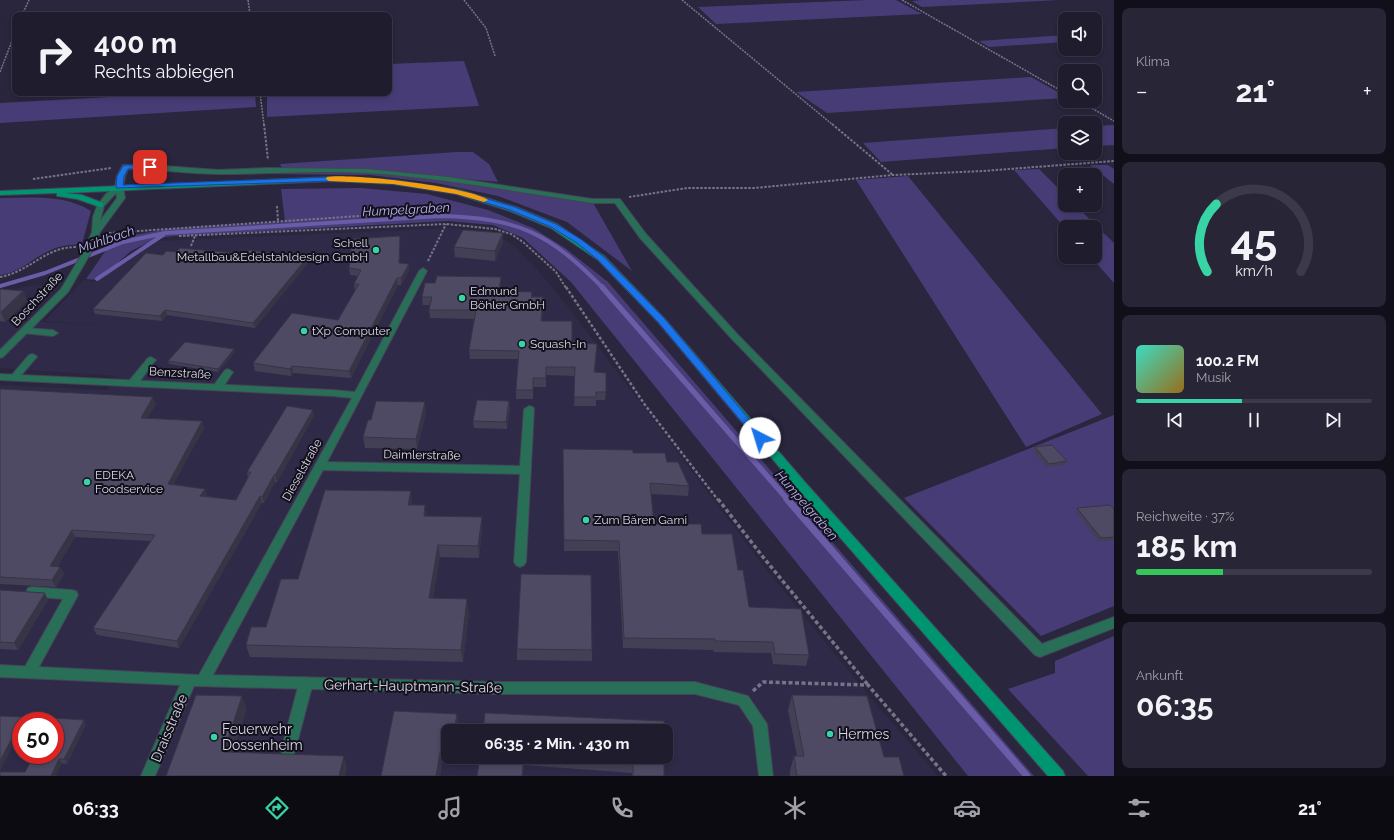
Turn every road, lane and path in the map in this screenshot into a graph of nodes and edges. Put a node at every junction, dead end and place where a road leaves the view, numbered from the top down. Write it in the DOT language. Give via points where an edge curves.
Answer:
graph roads {
  1 [pos="29,0"];
  2 [pos="248,0"];
  3 [pos="464,0"];
  4 [pos="682,0"];
  5 [pos="902,0"];
  6 [pos="23,12"];
  7 [pos="250,12"];
  8 [pos="12,41"];
  9 [pos="495,56"];
  10 [pos="0,72"];
  11 [pos="1058,89"];
  12 [pos="260,96"];
  13 [pos="1091,108"];
  14 [pos="1114,121"];
  15 [pos="1114,161"];
  16 [pos="126,167"];
  17 [pos="268,170"];
  18 [pos="893,175"];
  19 [pos="31,180"];
  20 [pos="119,187"];
  21 [pos="44,191"];
  22 [pos="0,193"];
  23 [pos="617,201"];
  24 [pos="100,205"];
  25 [pos="278,206"];
  26 [pos="404,213"];
  27 [pos="278,221"];
  28 [pos="446,224"];
  29 [pos="96,234"];
  30 [pos="179,236"];
  31 [pos="195,236"];
  32 [pos="191,246"];
  33 [pos="90,247"];
  34 [pos="423,271"];
  35 [pos="0,277"];
  36 [pos="25,331"];
  37 [pos="53,333"];
  38 [pos="0,355"];
  39 [pos="32,357"];
  40 [pos="151,360"];
  41 [pos="228,372"];
  42 [pos="0,377"];
  43 [pos="14,378"];
  44 [pos="133,384"];
  45 [pos="218,387"];
  46 [pos="358,396"];
  47 [pos="528,409"];
  48 [pos="319,466"];
  49 [pos="524,470"];
  50 [pos="520,562"];
  51 [pos="16,591"];
  52 [pos="1114,622"];
  53 [pos="0,671"];
  54 [pos="29,672"];
  55 [pos="196,681"];
  56 [pos="306,683"];
  57 [pos="868,685"];
  58 [pos="743,700"];
  59 [pos="288,751"];
  60 [pos="148,776"];
  61 [pos="766,776"];
  62 [pos="946,776"];
  63 [pos="1058,776"];
  1 -- 6 [label="path"];
  2 -- 7 [label="path"];
  3 -- 9 [label="path" via="486,28"];
  4 -- 18 [label="path"];
  5 -- 11 [label="path"];
  8 -- 10 [label="path"];
  12 -- 17 [label="path"];
  13 -- 14 [label="path"];
  15 -- 18 [label="path"];
  16 -- 17 [label="street" via="218,172"];
  16 -- 19 [label="path"];
  16 -- 20 [label="street, Boschstraße"];
  17 -- 23 [label="street" via="367,171 448,179 592,201"];
  18 -- 23 [label="path" via="754,188 688,188 636,195"];
  20 -- 21 [label="main road"];
  20 -- 24 [label="street" via="105,197"];
  20 -- 29 [label="street, Boschstraße" via="121,198"];
  20 -- 63 [label="main road" via="332,179 393,182 457,192 513,209 554,226 601,258 661,320 800,484"];
  21 -- 22 [label="main road"];
  21 -- 24 [label="main road" via="79,197"];
  23 -- 52 [label="street" via="642,236 735,337 1040,652"];
  24 -- 29 [label="street, Boschstraße"];
  25 -- 27 [label="path"];
  26 -- 27 [label="path"];
  27 -- 29 [label="path"];
  28 -- 31 [label="path"];
  28 -- 34 [label="path"];
  28 -- 57 [label="path" via="495,228 510,234 523,242 556,272 645,405"];
  29 -- 33 [label="street, Boschstraße"];
  30 -- 31 [label="path"];
  31 -- 32 [label="path"];
  33 -- 35 [label="path" via="65,247 52,251 29,268 14,275"];
  33 -- 36 [label="street, Boschstraße" via="65,290"];
  34 -- 46 [label="street, Dieselstraße"];
  36 -- 37 [label="street"];
  36 -- 38 [label="street, Boschstraße"];
  39 -- 43 [label="street"];
  40 -- 44 [label="street"];
  41 -- 45 [label="street"];
  42 -- 43 [label="street, Benzstraße"];
  43 -- 44 [label="street, Benzstraße"];
  44 -- 45 [label="street, Benzstraße"];
  45 -- 46 [label="street, Benzstraße"];
  46 -- 48 [label="street, Dieselstraße"];
  47 -- 49 [label="street"];
  48 -- 49 [label="street, Daimlerstraße"];
  48 -- 55 [label="street, Dieselstraße"];
  49 -- 50 [label="street"];
  51 -- 54 [label="street" via="72,594"];
  53 -- 54 [label="street, Gerhart-Hauptmann-Straße"];
  54 -- 55 [label="street, Gerhart-Hauptmann-Straße"];
  55 -- 56 [label="street, Gerhart-Hauptmann-Straße"];
  55 -- 60 [label="street, Draisstraße"];
  56 -- 58 [label="street, Gerhart-Hauptmann-Straße" via="495,688 694,688"];
  56 -- 59 [label="street"];
  57 -- 58 [label="path" via="763,682"];
  57 -- 62 [label="path"];
  58 -- 61 [label="street" via="760,724"];
}
